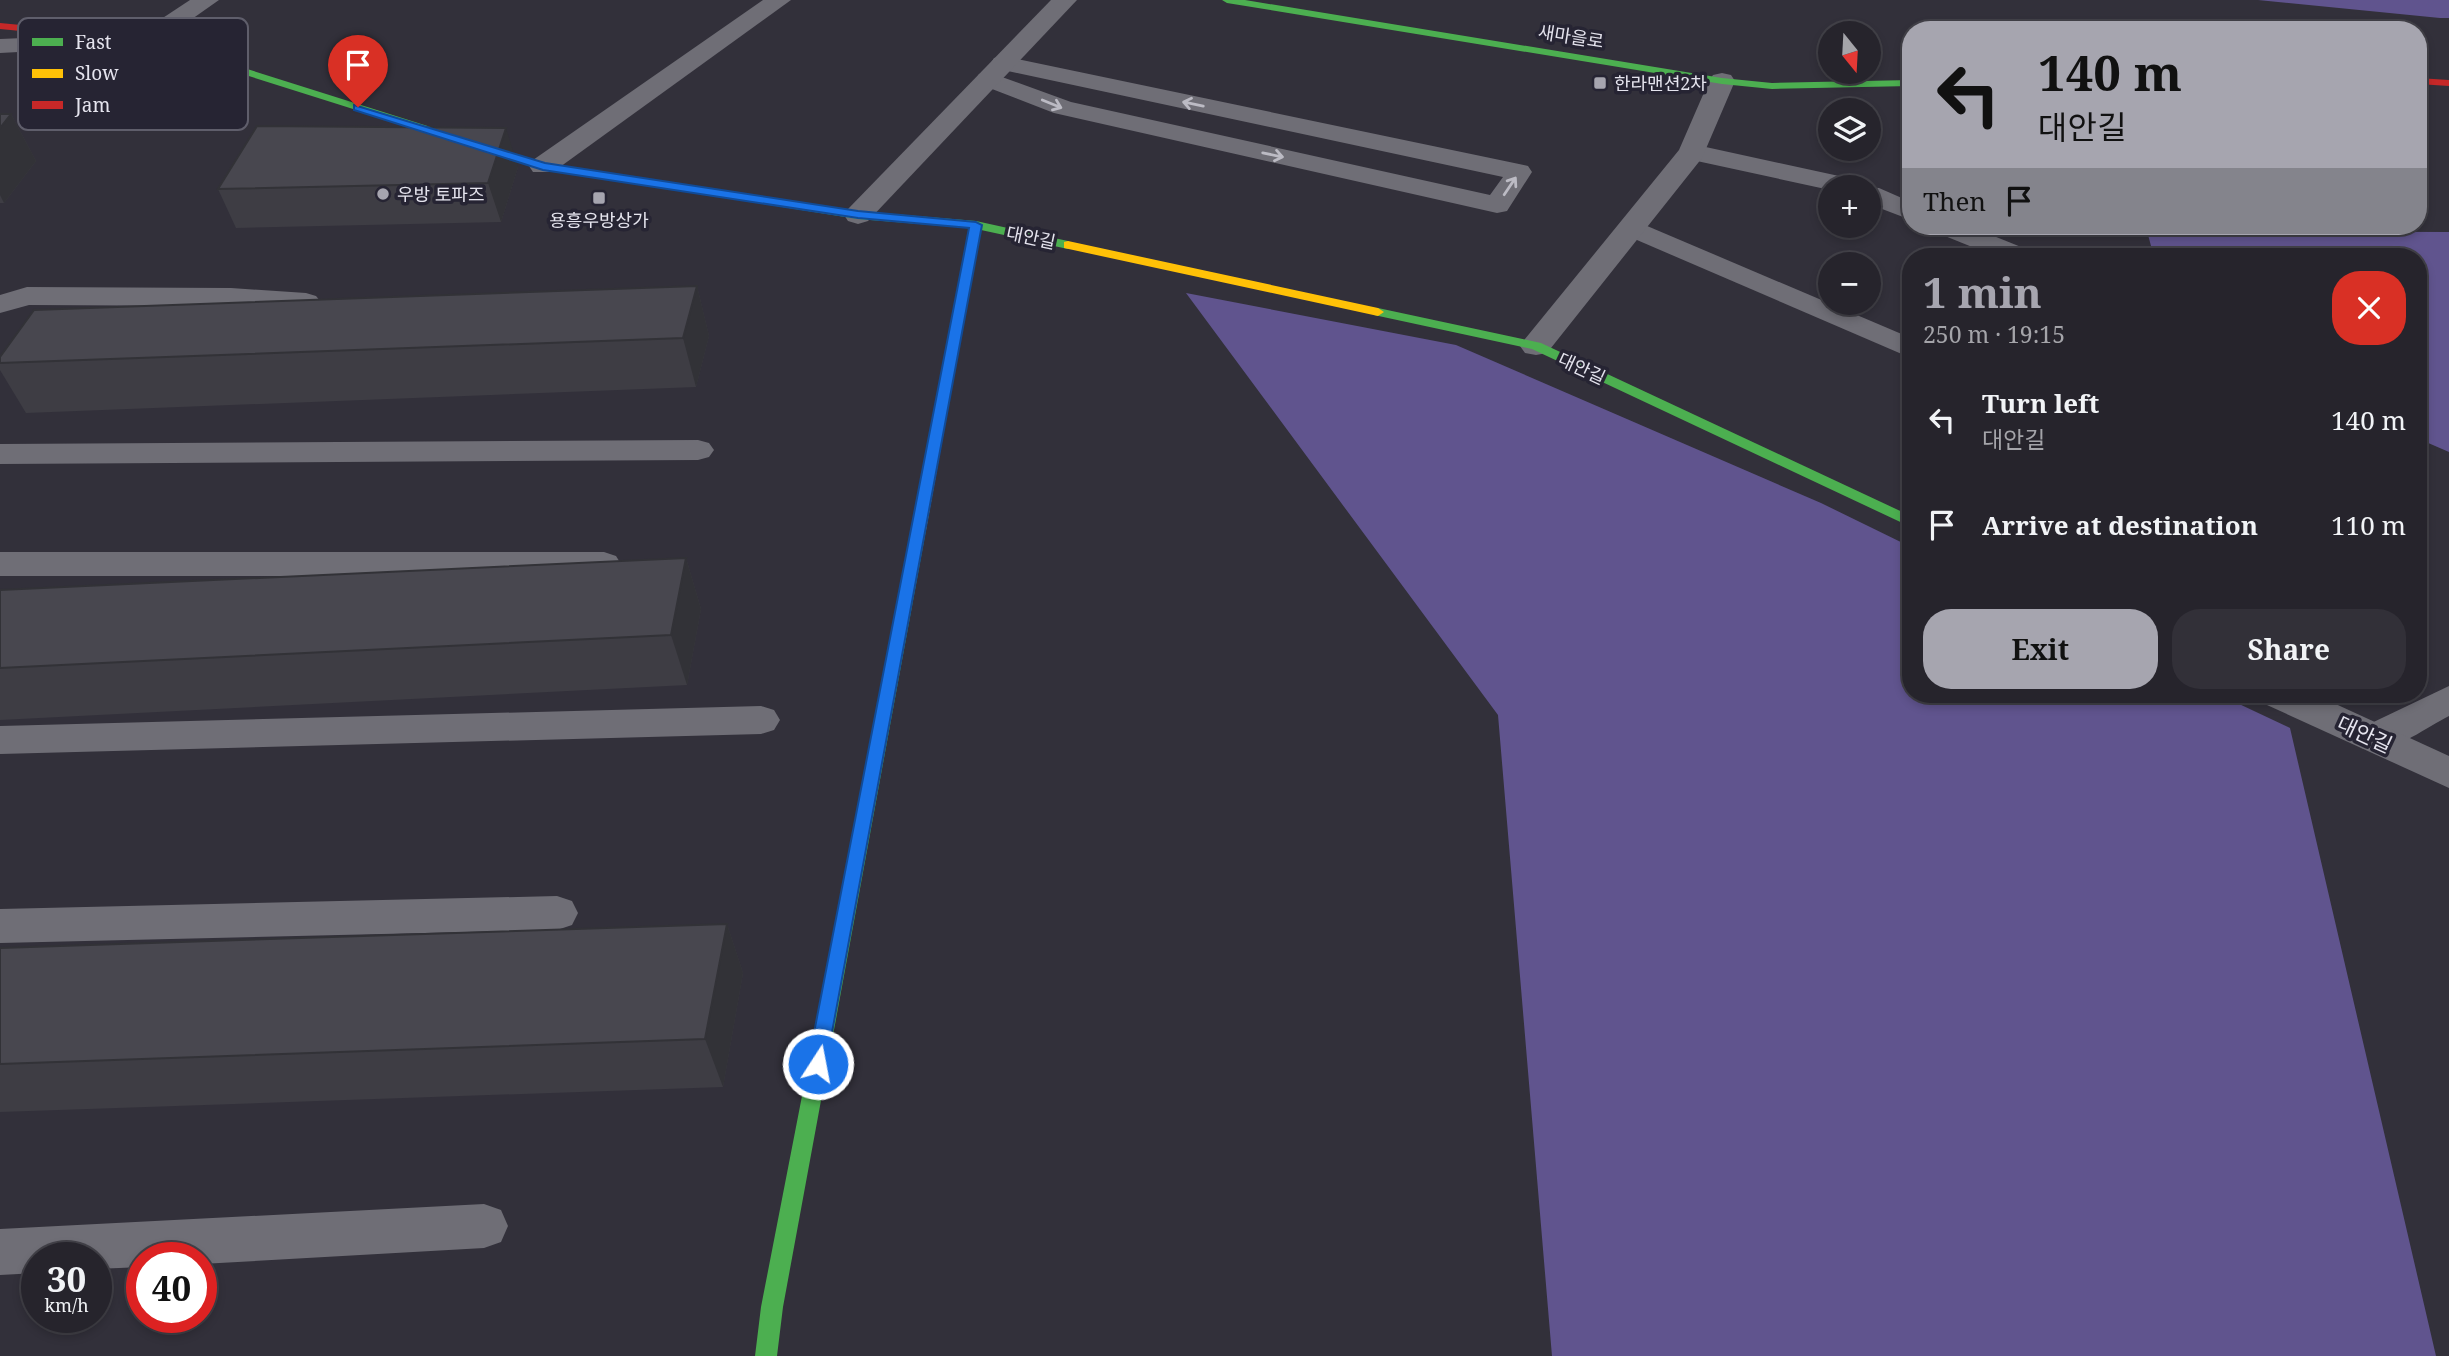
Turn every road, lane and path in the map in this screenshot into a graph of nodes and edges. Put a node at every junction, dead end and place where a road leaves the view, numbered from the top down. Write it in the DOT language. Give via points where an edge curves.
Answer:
graph roads {
  1 [pos="207,0"];
  2 [pos="779,0"];
  3 [pos="1065,0"];
  4 [pos="1227,0"];
  5 [pos="180,18"];
  6 [pos="0,26"];
  7 [pos="18,28"];
  8 [pos="18,45"];
  9 [pos="0,46"];
  10 [pos="996,71"];
  11 [pos="248,72"];
  12 [pos="1722,81"];
  13 [pos="2427,82"];
  14 [pos="1902,83"];
  15 [pos="2449,83"];
  16 [pos="1692,152"];
  17 [pos="543,166"];
  18 [pos="1818,180"];
  19 [pos="1881,199"];
  20 [pos="1902,208"];
  21 [pos="858,215"];
  22 [pos="976,225"];
  23 [pos="1633,228"];
  24 [pos="1967,235"];
  25 [pos="1999,248"];
  26 [pos="306,303"];
  27 [pos="0,304"];
  28 [pos="1902,345"];
  29 [pos="1536,346"];
  30 [pos="698,450"];
  31 [pos="0,454"];
  32 [pos="1902,518"];
  33 [pos="0,564"];
  34 [pos="630,564"];
  35 [pos="2449,700"];
  36 [pos="2298,703"];
  37 [pos="761,720"];
  38 [pos="2374,738"];
  39 [pos="0,740"];
  40 [pos="2449,773"];
  41 [pos="557,913"];
  42 [pos="0,926"];
  43 [pos="484,1226"];
  44 [pos="0,1252"];
  45 [pos="766,1356"];
  1 -- 5 [label="street"];
  2 -- 17 [label="street"];
  3 -- 10 [label="street"];
  4 -- 12 [label="street, 새마을로"];
  6 -- 7 [label="street, 대안길"];
  8 -- 9 [label="lane"];
  10 -- 10 [label="lane, one-way" via="1063,108 1497,205 1519,172"];
  10 -- 21 [label="street"];
  11 -- 17 [label="street, 대안길"];
  12 -- 14 [label="street, 새마을로" via="1772,86"];
  12 -- 16 [label="street"];
  13 -- 15 [label="street"];
  16 -- 18 [label="lane"];
  16 -- 23 [label="street"];
  17 -- 21 [label="street, 대안길"];
  19 -- 20 [label="lane"];
  21 -- 22 [label="street, 대안길"];
  22 -- 29 [label="street, 대안길"];
  22 -- 45 [label="street"];
  23 -- 28 [label="lane"];
  23 -- 29 [label="street"];
  24 -- 25 [label="lane"];
  26 -- 27 [label="lane" via="232,297 27,296"];
  29 -- 32 [label="street, 대안길"];
  30 -- 31 [label="lane"];
  33 -- 34 [label="lane"];
  35 -- 38 [label="lane"];
  36 -- 38 [label="street, 대안길"];
  37 -- 39 [label="lane"];
  38 -- 40 [label="street, 대안길"];
  41 -- 42 [label="lane"];
  43 -- 44 [label="lane"];
}
